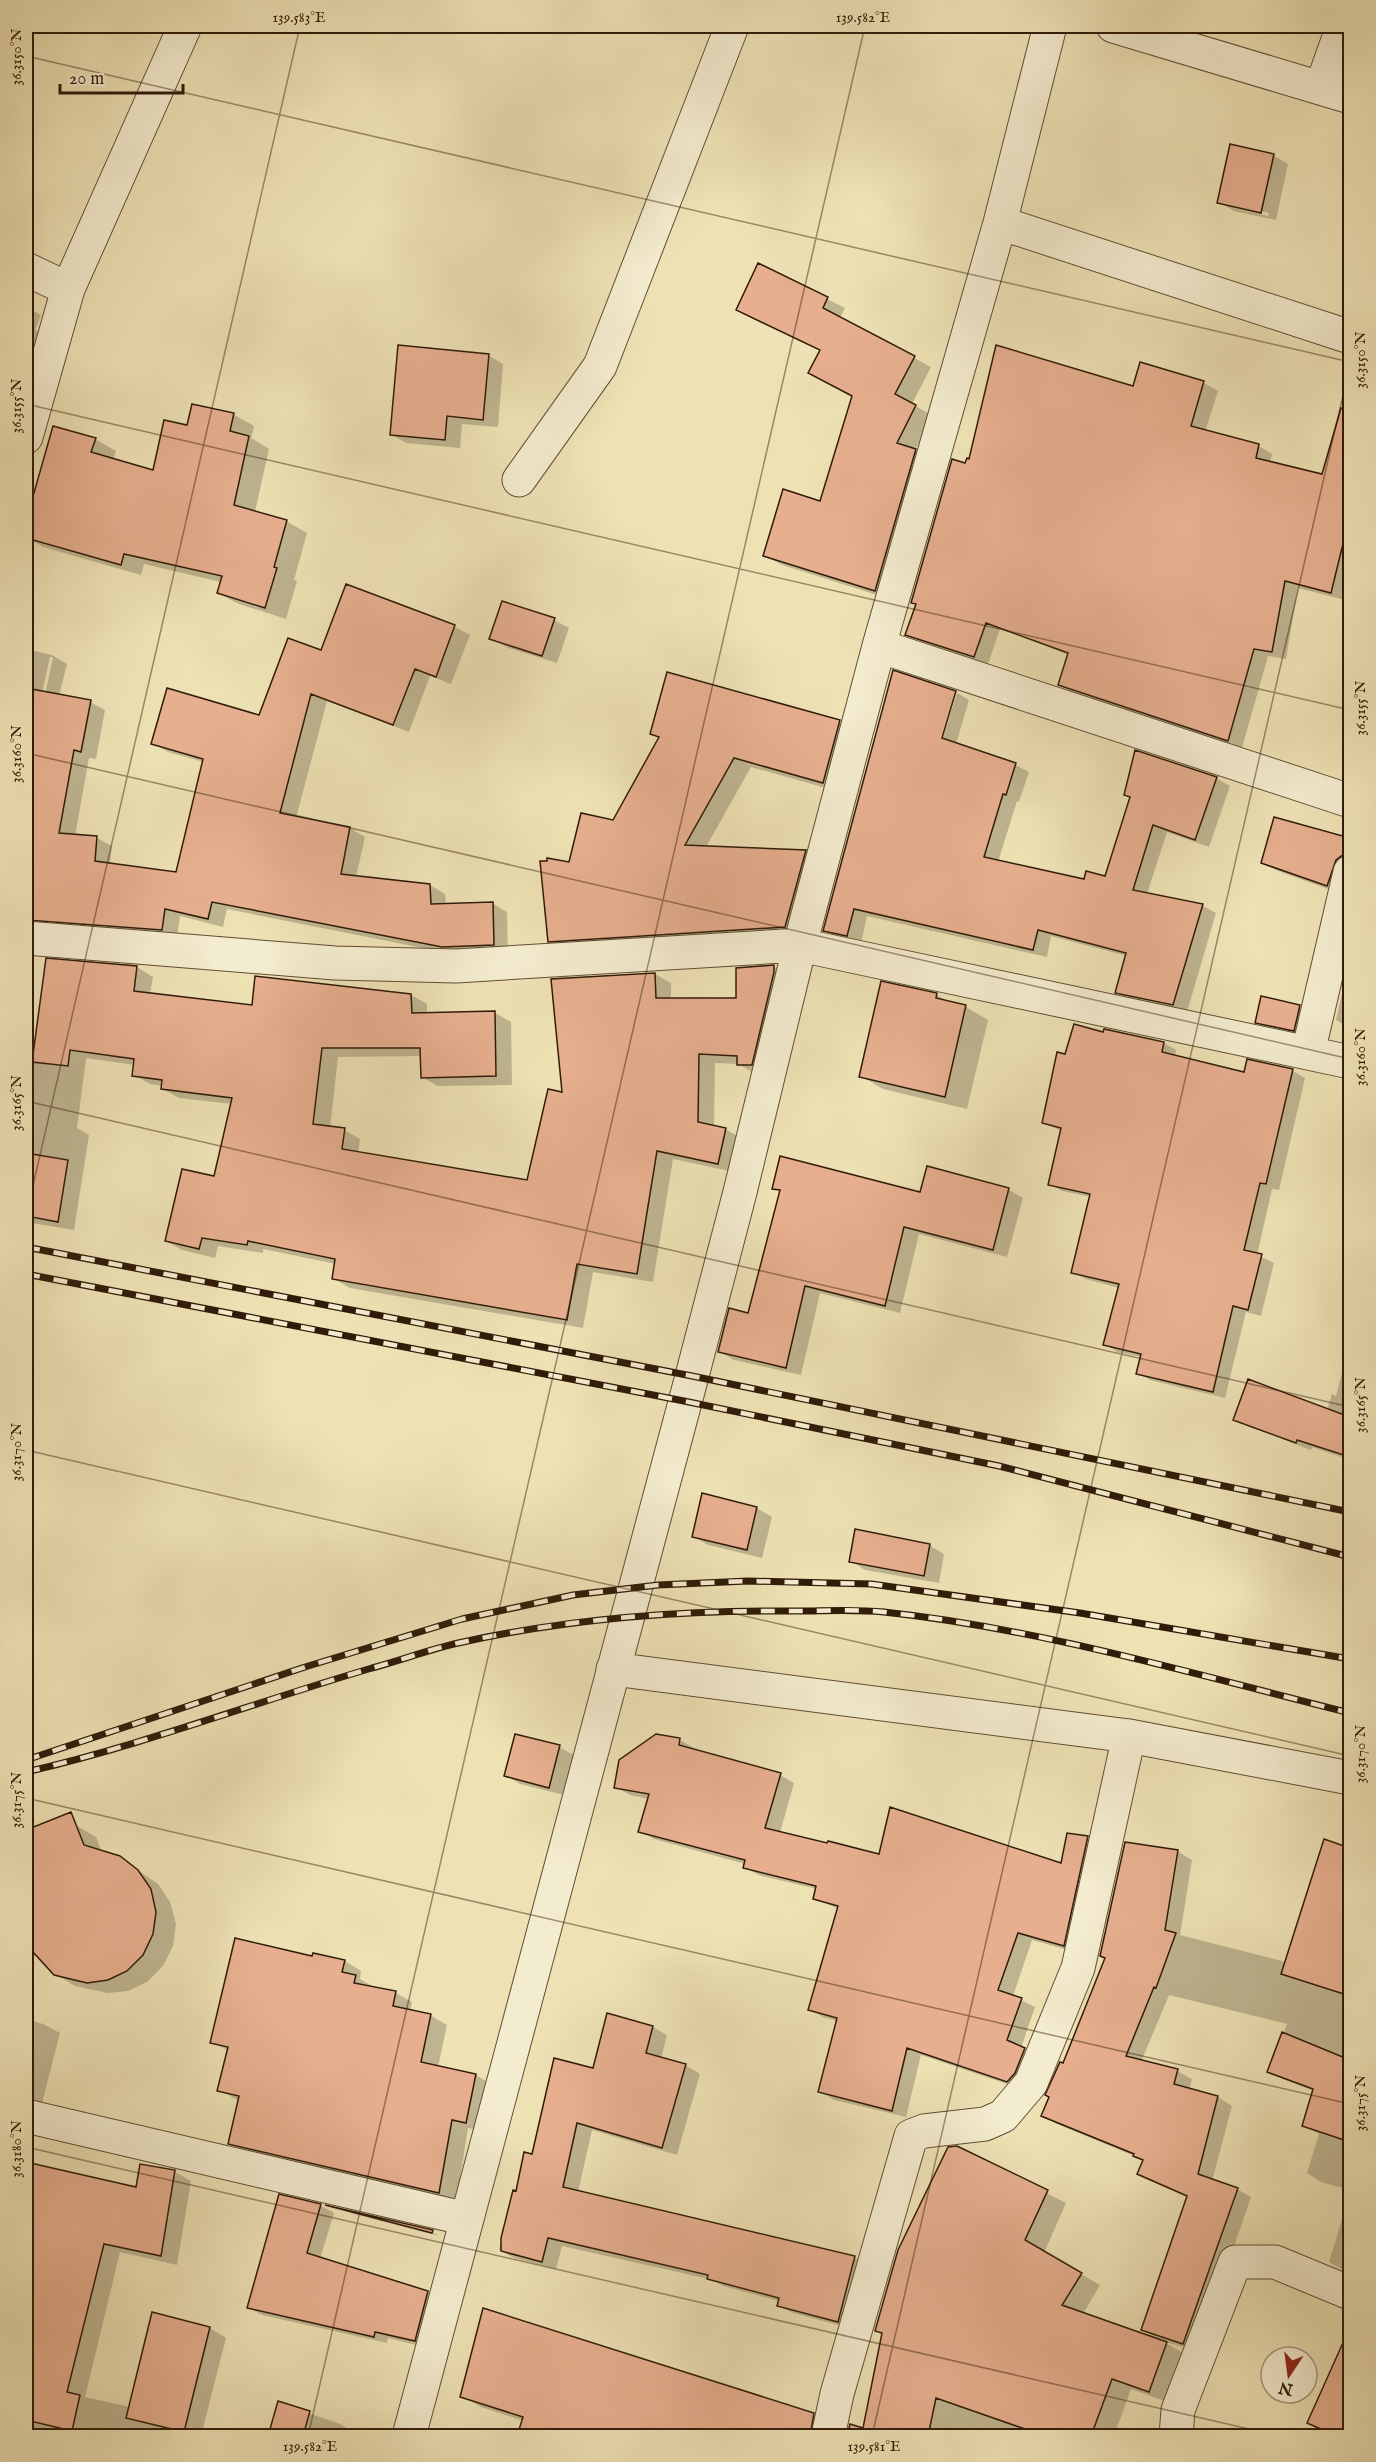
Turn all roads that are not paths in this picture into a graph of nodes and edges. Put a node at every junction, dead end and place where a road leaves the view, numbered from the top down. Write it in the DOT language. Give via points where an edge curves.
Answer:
graph roads {
  1 [pos="185,26"];
  2 [pos="732,26"];
  3 [pos="1050,26"];
  4 [pos="1113,26"];
  5 [pos="1343,26"];
  6 [pos="1336,92"];
  7 [pos="1000,224"];
  8 [pos="26,269"];
  9 [pos="68,289"];
  10 [pos="1350,337"];
  11 [pos="26,438"];
  12 [pos="519,480"];
  13 [pos="879,646"];
  14 [pos="1350,801"];
  15 [pos="1350,872"];
  16 [pos="26,938"];
  17 [pos="800,945"];
  18 [pos="1308,1053"];
  19 [pos="1350,1062"];
  20 [pos="613,1669"];
  21 [pos="1129,1736"];
  22 [pos="1350,1778"];
  23 [pos="26,2116"];
  24 [pos="466,2219"];
  25 [pos="1350,2294"];
  26 [pos="409,2436"];
  27 [pos="828,2436"];
  28 [pos="1176,2436"];
  1 -- 9 [label="street"];
  2 -- 12 [label="street" via="600,366"];
  3 -- 7 [label="street"];
  4 -- 6 [label="street"];
  5 -- 6 [label="street"];
  7 -- 10 [label="street"];
  7 -- 13 [label="street"];
  8 -- 9 [label="street"];
  9 -- 11 [label="street"];
  13 -- 14 [label="street"];
  13 -- 17 [label="street"];
  15 -- 18 [label="street"];
  16 -- 17 [label="street" via="335,963 456,966"];
  17 -- 18 [label="street"];
  17 -- 20 [label="street" via="740,1192"];
  18 -- 19 [label="street"];
  20 -- 21 [label="street"];
  20 -- 24 [label="street"];
  21 -- 22 [label="street"];
  21 -- 27 [label="street" via="1078,1968 1031,2083 1003,2116 985,2124 911,2136"];
  23 -- 24 [label="street"];
  24 -- 26 [label="street"];
  25 -- 28 [label="street" via="1275,2262 1235,2262 1178,2410"];
}
